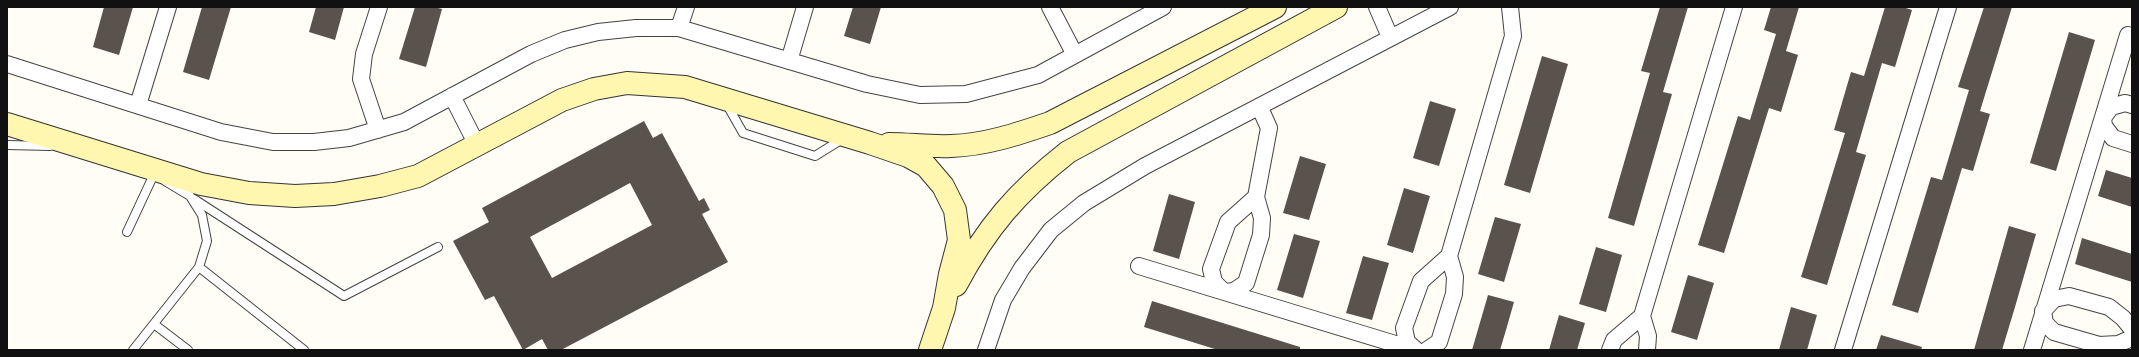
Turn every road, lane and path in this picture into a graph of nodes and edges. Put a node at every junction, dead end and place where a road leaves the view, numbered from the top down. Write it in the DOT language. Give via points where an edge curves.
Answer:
graph roads {
  1 [pos="168,7"];
  2 [pos="379,7"];
  3 [pos="686,7"];
  4 [pos="805,7"];
  5 [pos="1050,7"];
  6 [pos="1163,7"];
  7 [pos="1275,7"];
  8 [pos="1336,7"];
  9 [pos="1377,7"];
  10 [pos="1450,7"];
  11 [pos="1510,7"];
  12 [pos="1734,7"];
  13 [pos="1948,7"];
  14 [pos="679,28"];
  15 [pos="2128,35"];
  16 [pos="1390,37"];
  17 [pos="1074,54"];
  18 [pos="788,61"];
  19 [pos="7,64"];
  20 [pos="452,96"];
  21 [pos="723,99"];
  22 [pos="138,105"];
  23 [pos="2132,105"];
  24 [pos="1260,108"];
  25 [pos="2102,118"];
  26 [pos="7,124"];
  27 [pos="378,130"];
  28 [pos="847,136"];
  29 [pos="870,143"];
  30 [pos="2132,144"];
  31 [pos="7,145"];
  32 [pos="477,145"];
  33 [pos="80,147"];
  34 [pos="154,171"];
  35 [pos="190,196"];
  36 [pos="1256,197"];
  37 [pos="127,232"];
  38 [pos="438,247"];
  39 [pos="1449,256"];
  40 [pos="1139,266"];
  41 [pos="199,267"];
  42 [pos="1224,292"];
  43 [pos="944,308"];
  44 [pos="2044,311"];
  45 [pos="1642,316"];
  46 [pos="154,324"];
  47 [pos="2132,329"];
  48 [pos="2132,338"];
  49 [pos="133,350"];
  50 [pos="188,350"];
  51 [pos="304,350"];
  52 [pos="930,350"];
  53 [pos="986,350"];
  54 [pos="1416,350"];
  55 [pos="1427,350"];
  56 [pos="1610,350"];
  57 [pos="1647,350"];
  58 [pos="1843,350"];
  59 [pos="2032,350"];
  1 -- 22 [label="street"];
  2 -- 27 [label="street" via="364,54 361,79"];
  3 -- 14 [label="street"];
  4 -- 18 [label="street"];
  5 -- 17 [label="street"];
  6 -- 17 [label="street"];
  7 -- 29 [label="main road" via="1050,123 981,143 950,146"];
  8 -- 43 [label="main road" via="1068,152 1042,172 1003,212 970,258"];
  9 -- 16 [label="street"];
  10 -- 16 [label="street"];
  11 -- 39 [label="street" via="1513,36"];
  12 -- 45 [label="street"];
  13 -- 58 [label="street"];
  14 -- 18 [label="street"];
  14 -- 20 [label="street" via="636,28 598,32 565,40 531,54"];
  15 -- 25 [label="street"];
  16 -- 24 [label="street"];
  17 -- 18 [label="street" via="1038,75 966,94 920,95 867,84"];
  19 -- 22 [label="street"];
  20 -- 27 [label="street" via="404,122"];
  20 -- 32 [label="street"];
  21 -- 28 [label="main road"];
  21 -- 28 [label="lane" via="743,133 815,156"];
  21 -- 32 [label="main road" via="685,87 658,84 627,83 594,89 562,100"];
  22 -- 27 [label="street" via="221,132 273,142 314,142 349,138"];
  23 -- 25 [label="street" via="2111,107"];
  24 -- 36 [label="street" via="1269,128"];
  24 -- 53 [label="street" via="1145,166 1084,203 1051,230 1022,268 1003,300"];
  25 -- 30 [label="street" via="2104,126 2113,138"];
  25 -- 44 [label="street"];
  26 -- 33 [label="main road"];
  28 -- 29 [label="main road"];
  29 -- 43 [label="main road" via="908,156 926,166 943,186 956,210 959,240"];
  31 -- 33 [label="lane"];
  32 -- 34 [label="main road" via="418,176 334,194 295,196 249,193 201,184"];
  33 -- 34 [label="main road"];
  34 -- 35 [label="lane" via="169,184"];
  34 -- 37 [label="lane"];
  35 -- 38 [label="lane" via="344,296"];
  35 -- 41 [label="lane" via="202,215 207,241"];
  36 -- 42 [label="street" via="1262,218 1261,235 1246,282 1234,291"];
  36 -- 42 [label="street" via="1228,222 1211,269 1214,282"];
  39 -- 54 [label="street" via="1421,281 1404,328 1407,342"];
  39 -- 55 [label="street" via="1455,277 1454,294 1439,342"];
  40 -- 42 [label="street"];
  41 -- 46 [label="lane"];
  41 -- 51 [label="lane"];
  42 -- 54 [label="street"];
  43 -- 52 [label="main road"];
  44 -- 47 [label="street" via="2054,299 2069,296 2109,307"];
  44 -- 48 [label="street" via="2045,323 2054,332 2099,345 2118,344"];
  44 -- 59 [label="street"];
  45 -- 56 [label="street" via="1614,340"];
  45 -- 57 [label="street" via="1648,336"];
  46 -- 49 [label="lane"];
  46 -- 50 [label="lane"];
}
